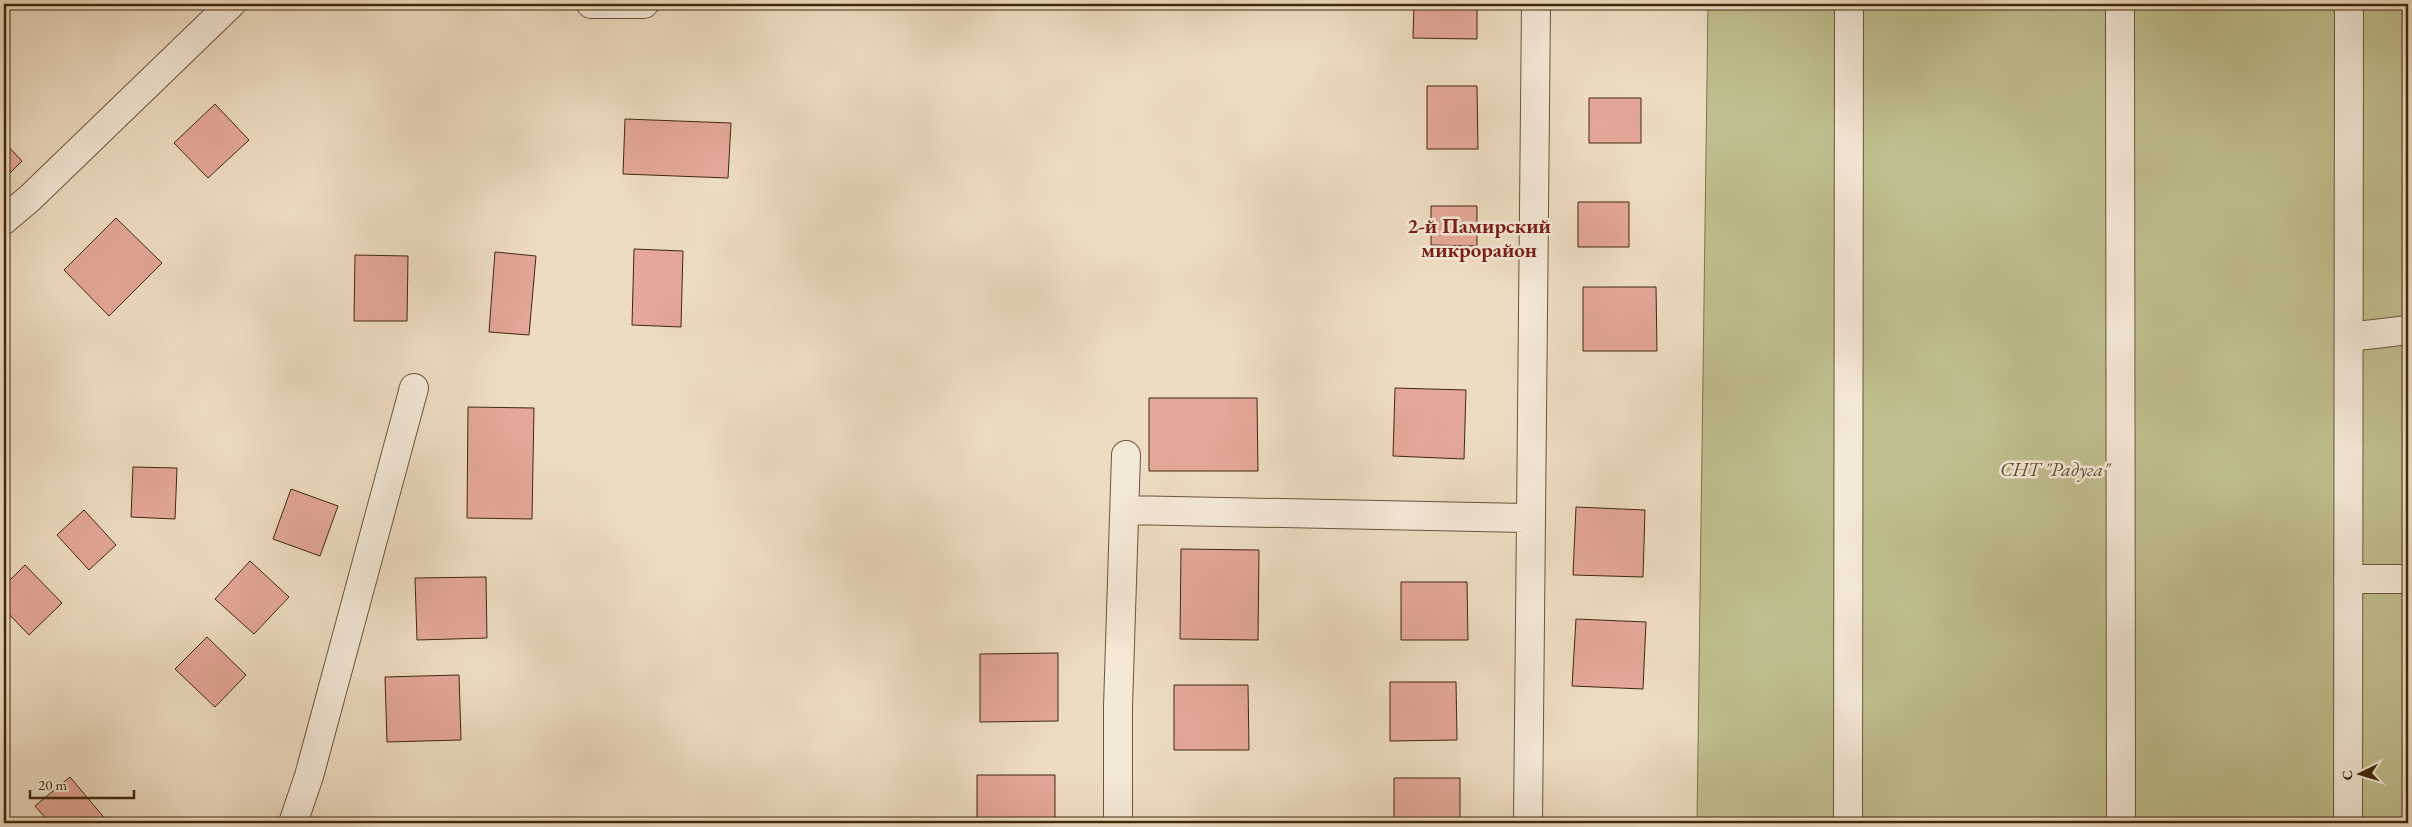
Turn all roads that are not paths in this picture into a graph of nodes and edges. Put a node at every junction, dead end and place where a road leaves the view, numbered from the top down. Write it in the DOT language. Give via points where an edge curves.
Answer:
graph roads {
  1 [pos="232,4"];
  2 [pos="591,4"];
  3 [pos="644,4"];
  4 [pos="1536,4"];
  5 [pos="1849,4"];
  6 [pos="2120,4"];
  7 [pos="2349,4"];
  8 [pos="4,220"];
  9 [pos="2408,330"];
  10 [pos="2349,337"];
  11 [pos="414,388"];
  12 [pos="1126,455"];
  13 [pos="1125,510"];
  14 [pos="1531,518"];
  15 [pos="2348,579"];
  16 [pos="2408,580"];
  17 [pos="292,823"];
  18 [pos="1118,823"];
  19 [pos="1528,823"];
  20 [pos="1848,823"];
  21 [pos="2121,823"];
  22 [pos="2348,823"];
  1 -- 8 [label="lane"];
  2 -- 3 [label="lane"];
  4 -- 14 [label="lane"];
  5 -- 20 [label="lane"];
  6 -- 21 [label="lane"];
  7 -- 10 [label="lane"];
  9 -- 10 [label="lane"];
  10 -- 15 [label="lane"];
  11 -- 17 [label="lane" via="309,776"];
  12 -- 13 [label="lane"];
  13 -- 14 [label="lane"];
  13 -- 18 [label="lane" via="1118,708"];
  14 -- 19 [label="lane"];
  15 -- 16 [label="lane"];
  15 -- 22 [label="lane"];
}
